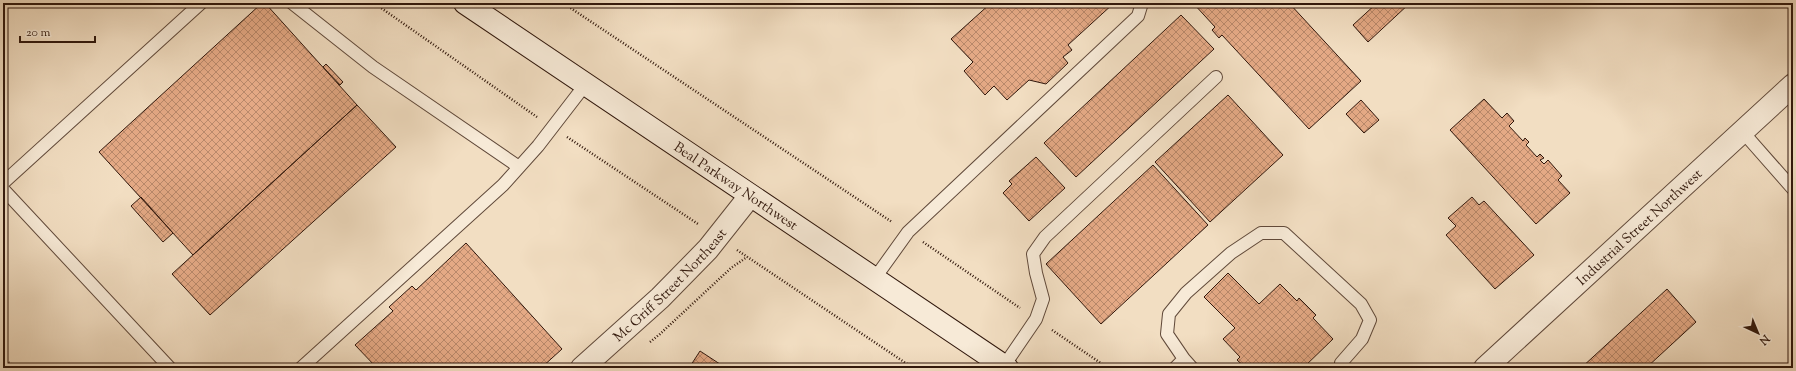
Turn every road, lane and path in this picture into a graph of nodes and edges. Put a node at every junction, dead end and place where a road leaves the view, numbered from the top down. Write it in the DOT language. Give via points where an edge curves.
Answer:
graph roads {
  1 [pos="201,3"];
  2 [pos="292,3"];
  3 [pos="374,3"];
  4 [pos="465,3"];
  5 [pos="563,3"];
  6 [pos="1142,3"];
  7 [pos="1216,77"];
  8 [pos="585,85"];
  9 [pos="1793,85"];
  10 [pos="553,128"];
  11 [pos="1742,131"];
  12 [pos="519,167"];
  13 [pos="3,183"];
  14 [pos="3,189"];
  15 [pos="1793,189"];
  16 [pos="750,196"];
  17 [pos="908,232"];
  18 [pos="717,237"];
  19 [pos="875,278"];
  20 [pos="1036,319"];
  21 [pos="1184,359"];
  22 [pos="3,360"];
  23 [pos="1421,365"];
  24 [pos="1341,366"];
  25 [pos="1006,367"];
  26 [pos="20,368"];
  27 [pos="170,368"];
  28 [pos="301,368"];
  29 [pos="582,368"];
  30 [pos="913,368"];
  31 [pos="1108,368"];
  32 [pos="1175,368"];
  33 [pos="1192,368"];
  34 [pos="1417,368"];
  35 [pos="1485,368"];
  1 -- 13 [label="lane"];
  2 -- 12 [label="lane" via="373,67"];
  3 -- 10 [label="path"];
  4 -- 8 [label="street, Beal Parkway Northwest"];
  5 -- 17 [label="path"];
  6 -- 17 [label="lane" via="1138,16"];
  7 -- 20 [label="lane" via="1045,237 1033,254 1043,299"];
  8 -- 10 [label="lane"];
  8 -- 16 [label="street, Beal Parkway Northwest"];
  9 -- 11 [label="street, Industrial Street Northwest"];
  10 -- 12 [label="lane"];
  10 -- 18 [label="path"];
  11 -- 15 [label="lane"];
  11 -- 35 [label="street, Industrial Street Northwest"];
  12 -- 28 [label="lane" via="498,190"];
  14 -- 27 [label="lane"];
  16 -- 18 [label="street, Mc Griff Street Northeast"];
  16 -- 19 [label="street, Beal Parkway Northwest"];
  17 -- 19 [label="lane"];
  17 -- 20 [label="path"];
  18 -- 29 [label="street, Mc Griff Street Northeast" via="660,298"];
  18 -- 30 [label="path"];
  19 -- 25 [label="street, Beal Parkway Northwest"];
  20 -- 25 [label="lane"];
  20 -- 31 [label="path"];
  21 -- 24 [label="lane" via="1166,334 1169,314 1186,293 1231,253 1261,233 1284,233 1361,304 1370,320 1362,339"];
  21 -- 32 [label="lane"];
  21 -- 33 [label="lane"];
  22 -- 26 [label="path"];
  23 -- 34 [label="path"];
}
